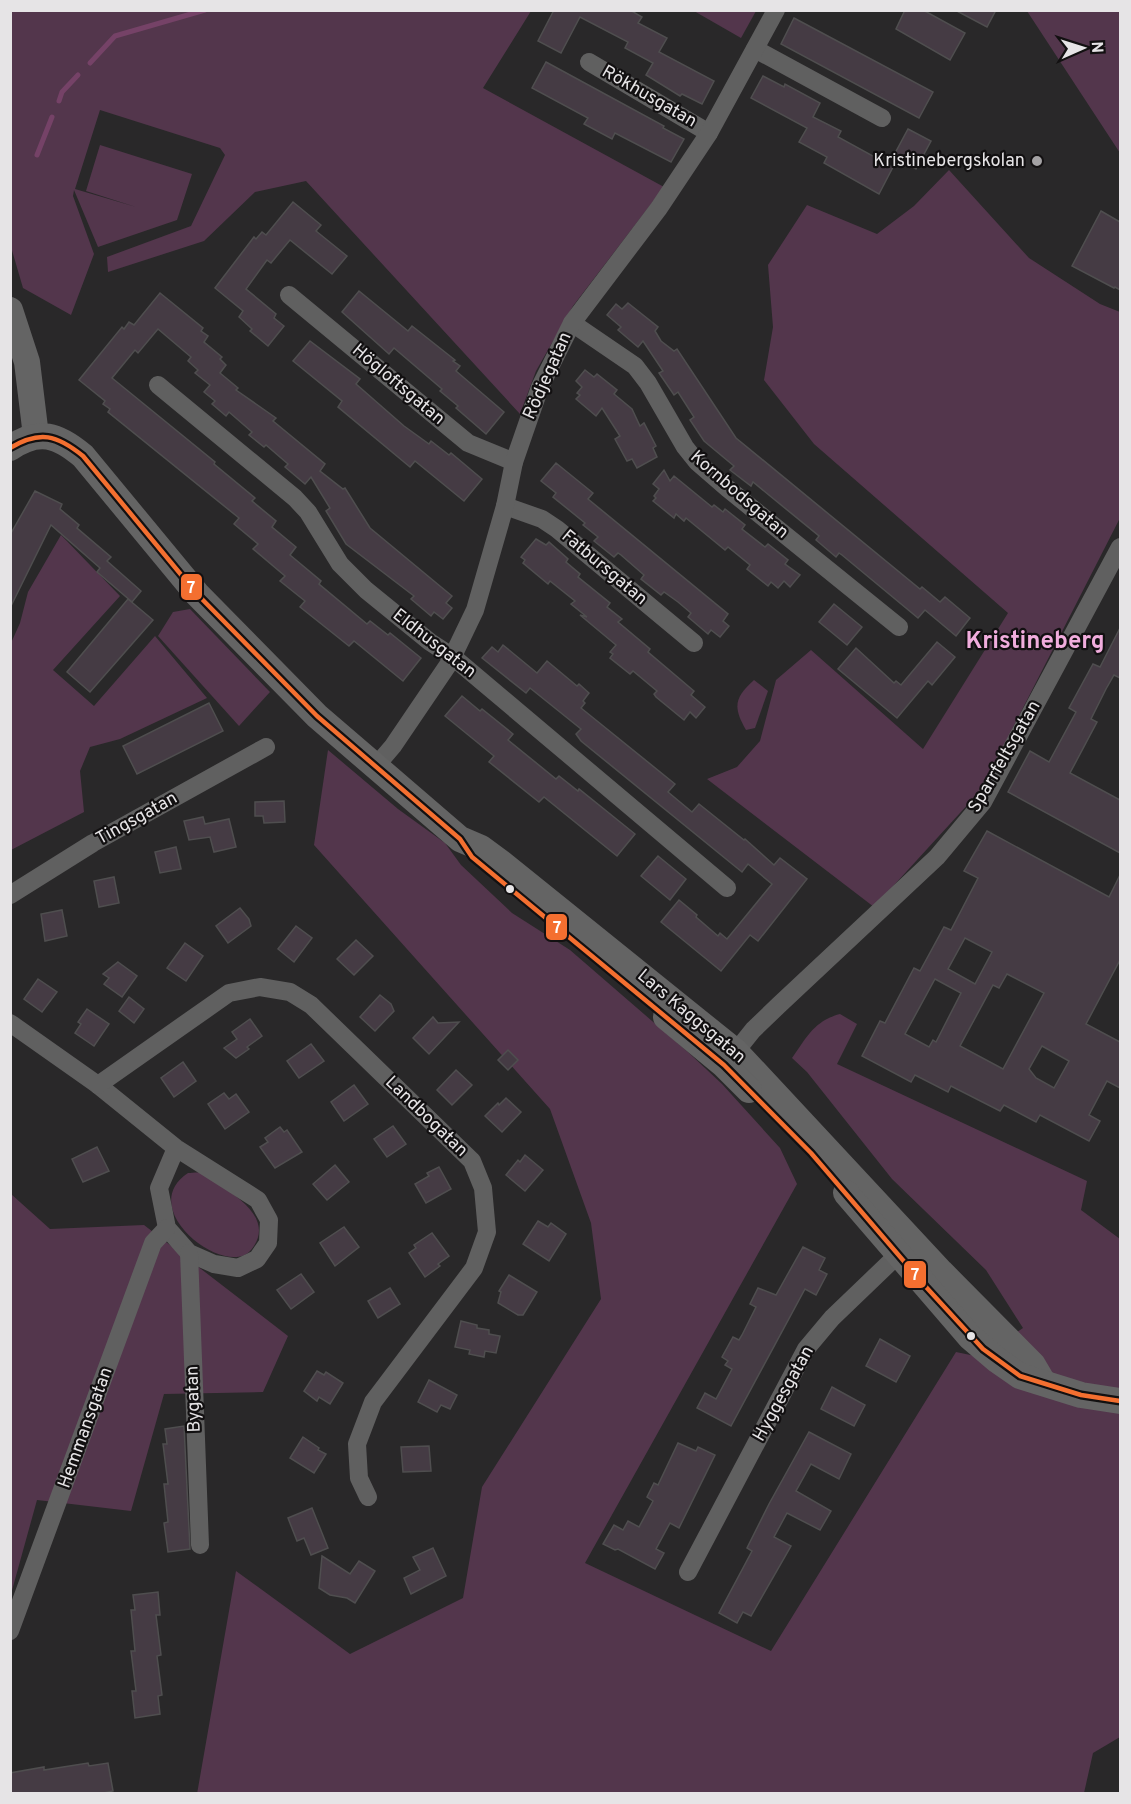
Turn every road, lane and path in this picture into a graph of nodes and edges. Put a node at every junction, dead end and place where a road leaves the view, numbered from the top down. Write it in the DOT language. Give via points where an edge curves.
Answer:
graph roads {
  1 [pos="776,10"];
  2 [pos="755,50"];
  3 [pos="589,62"];
  4 [pos="882,118"];
  5 [pos="709,132"];
  6 [pos="289,295"];
  7 [pos="10,310"];
  8 [pos="572,323"];
  9 [pos="158,385"];
  10 [pos="36,436"];
  11 [pos="10,448"];
  12 [pos="514,462"];
  13 [pos="505,506"];
  14 [pos="1120,547"];
  15 [pos="899,627"];
  16 [pos="694,642"];
  17 [pos="453,657"];
  18 [pos="266,747"];
  19 [pos="375,767"];
  20 [pos="727,888"];
  21 [pos="10,895"];
  22 [pos="10,1023"];
  23 [pos="730,1059"];
  24 [pos="98,1085"];
  25 [pos="176,1148"];
  26 [pos="167,1228"];
  27 [pos="905,1248"];
  28 [pos="189,1253"];
  29 [pos="1120,1401"];
  30 [pos="368,1497"];
  31 [pos="200,1545"];
  32 [pos="688,1572"];
  33 [pos="10,1631"];
  1 -- 2 [label="street, Rödjegatan"];
  2 -- 4 [label="street"];
  2 -- 5 [label="street, Rödjegatan"];
  3 -- 5 [label="street, Rökhusgatan"];
  5 -- 8 [label="street, Rödjegatan" via="659,208"];
  6 -- 12 [label="street, Högloftsgatan" via="468,443"];
  7 -- 10 [label="street" via="27,362"];
  8 -- 12 [label="street, Rödjegatan" via="540,387"];
  8 -- 15 [label="street, Kornbodsgatan" via="635,366 698,462"];
  9 -- 17 [label="street, Eldhusgatan" via="296,498 340,564 366,590"];
  10 -- 11 [label="street"];
  10 -- 19 [label="street, Lars Kaggsgatan" via="60,439 83,456 198,594 329,729"];
  12 -- 13 [label="street, Rödjegatan"];
  13 -- 16 [label="street, Fatbursgatan" via="542,519 556,529"];
  13 -- 17 [label="street, Rödjegatan" via="475,610"];
  14 -- 23 [label="street, Sparrfeltsgatan" via="983,802 937,857 753,1030"];
  17 -- 19 [label="street, Rödjegatan"];
  17 -- 20 [label="street, Eldhusgatan"];
  18 -- 21 [label="street, Tingsgatan" via="93,843"];
  19 -- 23 [label="street, Lars Kaggsgatan" via="460,839 490,855"];
  22 -- 24 [label="street"];
  23 -- 27 [label="street, Lars Kaggsgatan"];
  24 -- 25 [label="street"];
  24 -- 30 [label="street, Landbogatan" via="228,993 260,987 291,992 311,1005 472,1161 483,1188 487,1232 474,1268 373,1402 357,1444 359,1478"];
  25 -- 26 [label="street" via="159,1188"];
  25 -- 28 [label="street" via="258,1200 269,1220 268,1243 257,1259 238,1268 214,1264"];
  26 -- 28 [label="street"];
  26 -- 33 [label="street, Hemmansgatan" via="153,1243"];
  27 -- 29 [label="street, Lars Kaggsgatan" via="1033,1365 1043,1382 1081,1395"];
  27 -- 32 [label="street, Hyggesgatan" via="832,1318 806,1349"];
  28 -- 31 [label="street, Bygatan"];
}
